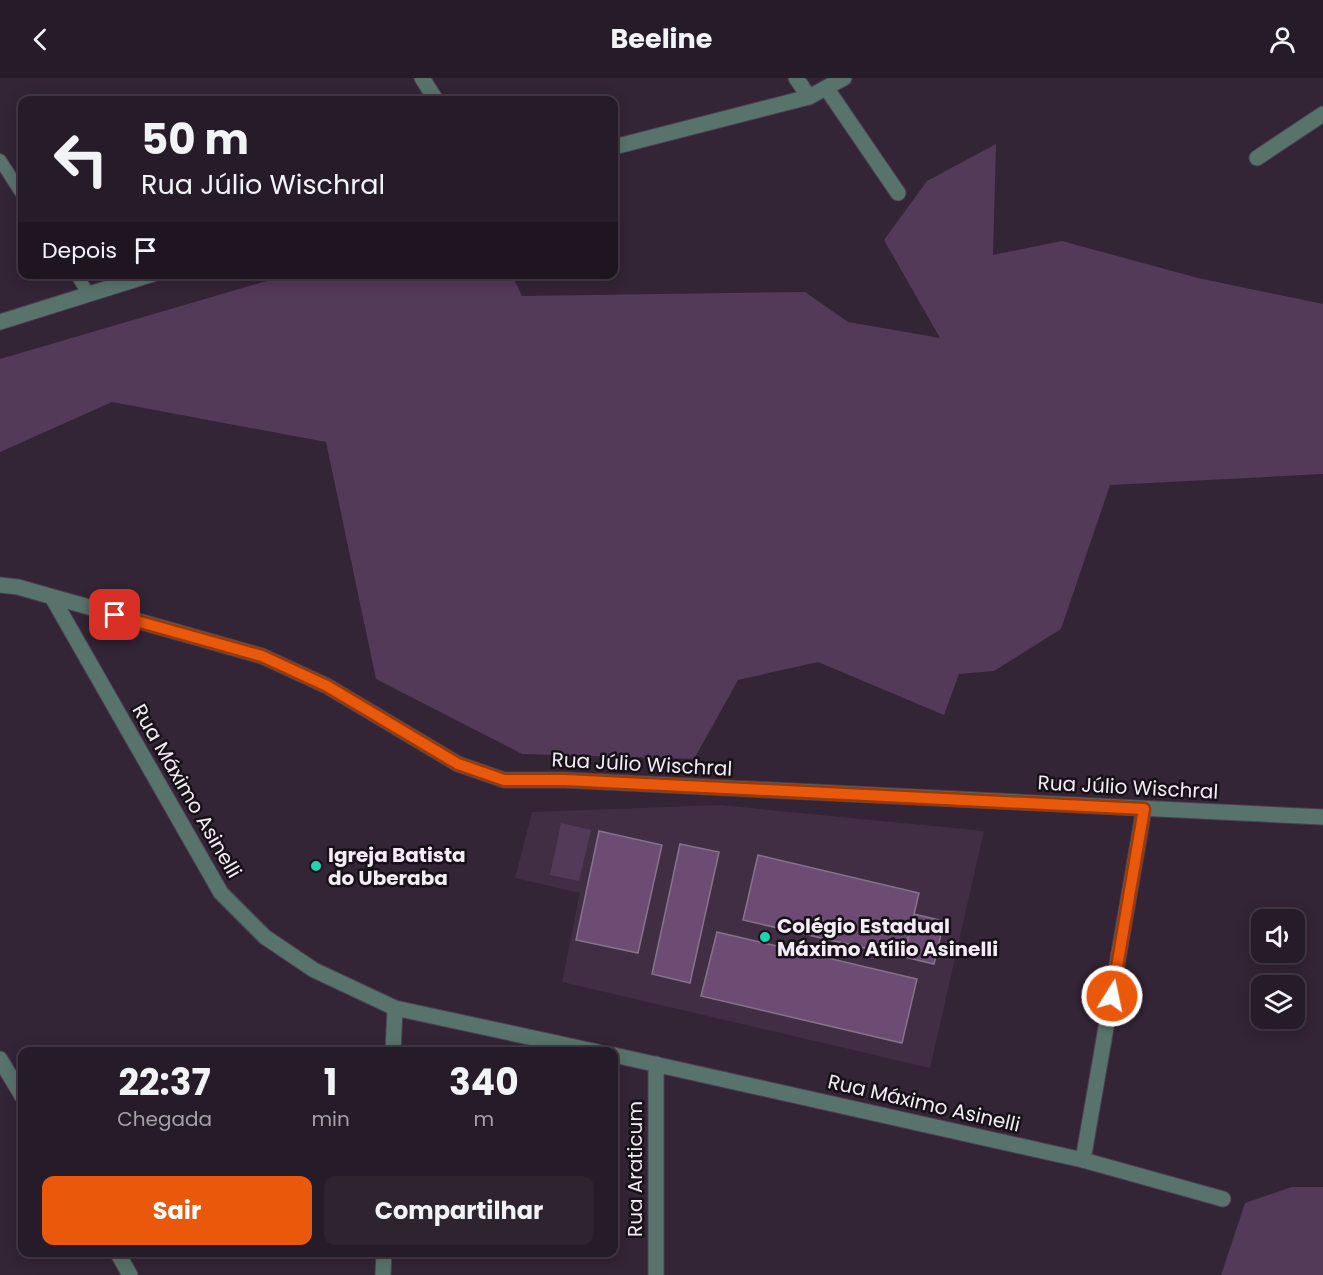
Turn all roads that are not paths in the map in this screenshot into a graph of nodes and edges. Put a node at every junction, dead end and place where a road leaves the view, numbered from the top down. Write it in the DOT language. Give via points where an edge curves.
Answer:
graph roads {
  1 [pos="422,78"];
  2 [pos="796,78"];
  3 [pos="844,78"];
  4 [pos="827,89"];
  5 [pos="433,96"];
  6 [pos="809,97"];
  7 [pos="1323,114"];
  8 [pos="618,146"];
  9 [pos="1257,158"];
  10 [pos="0,160"];
  11 [pos="18,188"];
  12 [pos="898,193"];
  13 [pos="79,279"];
  14 [pos="136,279"];
  15 [pos="88,293"];
  16 [pos="0,322"];
  17 [pos="0,585"];
  18 [pos="52,597"];
  19 [pos="1144,809"];
  20 [pos="1323,817"];
  21 [pos="395,1008"];
  22 [pos="393,1047"];
  23 [pos="575,1047"];
  24 [pos="618,1056"];
  25 [pos="0,1059"];
  26 [pos="656,1064"];
  27 [pos="18,1089"];
  28 [pos="1083,1160"];
  29 [pos="1223,1199"];
  30 [pos="120,1257"];
  31 [pos="384,1257"];
  32 [pos="130,1275"];
  33 [pos="383,1275"];
  34 [pos="656,1275"];
  1 -- 5 [label="street"];
  2 -- 6 [label="street"];
  3 -- 4 [label="street"];
  4 -- 6 [label="street"];
  4 -- 12 [label="street"];
  6 -- 8 [label="street"];
  7 -- 9 [label="street"];
  10 -- 11 [label="lane"];
  13 -- 15 [label="lane"];
  14 -- 15 [label="street"];
  15 -- 16 [label="street"];
  17 -- 18 [label="street, Rua Júlio Wischral"];
  18 -- 19 [label="street, Rua Júlio Wischral" via="262,656 327,686 458,764 504,780"];
  18 -- 21 [label="street, Rua Máximo Asinelli" via="221,893 265,937 314,970"];
  19 -- 20 [label="street, Rua Júlio Wischral"];
  19 -- 28 [label="street"];
  21 -- 22 [label="street"];
  21 -- 23 [label="street, Rua Máximo Asinelli"];
  24 -- 26 [label="street, Rua Máximo Asinelli"];
  25 -- 27 [label="street"];
  26 -- 28 [label="street, Rua Máximo Asinelli"];
  26 -- 34 [label="street, Rua Araticum"];
  28 -- 29 [label="street, Rua Máximo Asinelli"];
  30 -- 32 [label="street"];
  31 -- 33 [label="street"];
}
